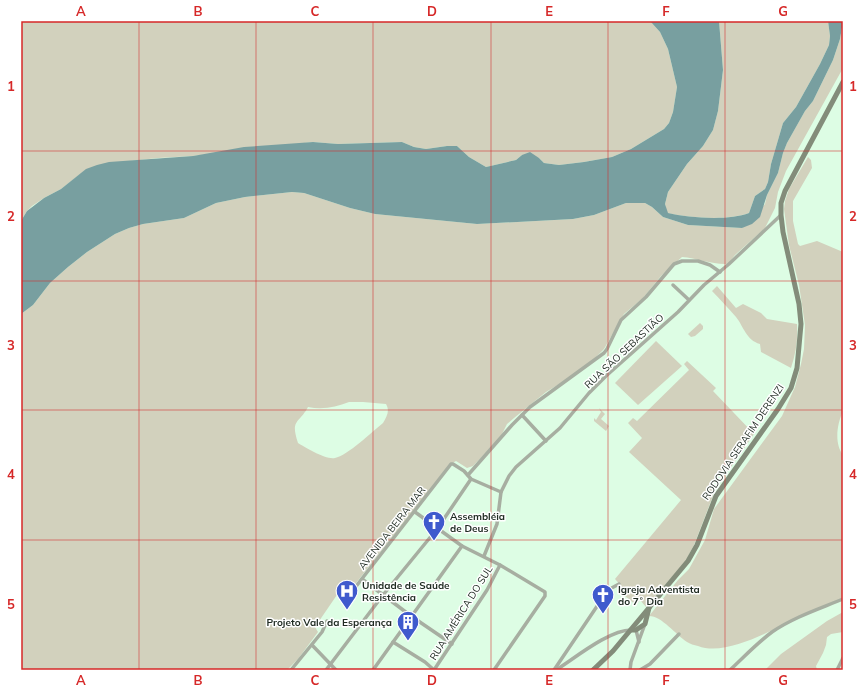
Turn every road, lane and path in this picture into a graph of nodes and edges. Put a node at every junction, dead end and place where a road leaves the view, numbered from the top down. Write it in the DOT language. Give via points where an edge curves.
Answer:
graph roads {
  1 [pos="843,82"];
  2 [pos="781,215"];
  3 [pos="720,272"];
  4 [pos="674,285"];
  5 [pos="689,300"];
  6 [pos="522,415"];
  7 [pos="546,441"];
  8 [pos="468,475"];
  9 [pos="471,479"];
  10 [pos="501,492"];
  11 [pos="415,512"];
  12 [pos="437,529"];
  13 [pos="462,546"];
  14 [pos="484,556"];
  15 [pos="500,565"];
  16 [pos="362,579"];
  17 [pos="619,584"];
  18 [pos="383,595"];
  19 [pos="343,598"];
  20 [pos="843,599"];
  21 [pos="649,607"];
  22 [pos="411,616"];
  23 [pos="327,621"];
  24 [pos="645,624"];
  25 [pos="633,630"];
  26 [pos="679,634"];
  27 [pos="393,642"];
  28 [pos="639,643"];
  29 [pos="452,644"];
  30 [pos="312,645"];
  31 [pos="843,658"];
  32 [pos="330,664"];
  33 [pos="291,670"];
  34 [pos="326,670"];
  35 [pos="336,670"];
  36 [pos="373,670"];
  37 [pos="434,670"];
  38 [pos="494,670"];
  39 [pos="555,670"];
  40 [pos="593,670"];
  41 [pos="630,670"];
  42 [pos="640,670"];
  43 [pos="730,670"];
  44 [pos="837,670"];
  1 -- 2 [label="main road, RODOVIA SERAFIM DERENZI" via="784,191"];
  2 -- 3 [label="street, RUA SÃO SEBASTIÃO"];
  2 -- 21 [label="main road, RODOVIA SERAFIM DERENZI" via="801,324 797,368 791,388 716,496 688,561"];
  3 -- 5 [label="street, RUA SÃO SEBASTIÃO"];
  3 -- 6 [label="street" via="698,261 674,264 646,297 621,320 604,353"];
  4 -- 5 [label="street"];
  5 -- 7 [label="street, RUA SÃO SEBASTIÃO" via="606,376"];
  6 -- 7 [label="street"];
  6 -- 8 [label="street"];
  7 -- 10 [label="street, RUA SÃO SEBASTIÃO" via="516,466"];
  8 -- 9 [label="street"];
  8 -- 11 [label="street, AVENIDA BEIRA MAR" via="450,464"];
  9 -- 10 [label="street"];
  9 -- 12 [label="street"];
  10 -- 14 [label="street, RUA SÃO SEBASTIÃO" via="497,524"];
  11 -- 12 [label="street"];
  11 -- 16 [label="street, AVENIDA BEIRA MAR"];
  12 -- 13 [label="street"];
  12 -- 18 [label="street"];
  13 -- 14 [label="street"];
  13 -- 22 [label="street"];
  14 -- 15 [label="street"];
  15 -- 29 [label="street, RUA AMÉRICA DO SUL"];
  15 -- 38 [label="street" via="546,594"];
  16 -- 18 [label="street"];
  16 -- 19 [label="street, AVENIDA BEIRA MAR"];
  17 -- 39 [label="street" via="608,590"];
  18 -- 22 [label="street"];
  18 -- 32 [label="street"];
  20 -- 43 [label="street" via="777,629"];
  21 -- 24 [label="main road"];
  21 -- 25 [label="main road, RODOVIA SERAFIM DERENZI"];
  22 -- 27 [label="street"];
  22 -- 29 [label="street"];
  23 -- 30 [label="street" via="325,628"];
  24 -- 25 [label="main road"];
  24 -- 28 [label="street"];
  25 -- 28 [label="street"];
  25 -- 39 [label="street" via="623,630 603,640"];
  25 -- 40 [label="main road, RODOVIA SERAFIM DERENZI"];
  26 -- 42 [label="street" via="655,659"];
  27 -- 36 [label="street"];
  27 -- 37 [label="street"];
  28 -- 41 [label="street"];
  29 -- 37 [label="street, RUA AMÉRICA DO SUL"];
  30 -- 32 [label="street"];
  30 -- 33 [label="street"];
  31 -- 44 [label="street"];
  32 -- 34 [label="street"];
  32 -- 35 [label="street"];
}
